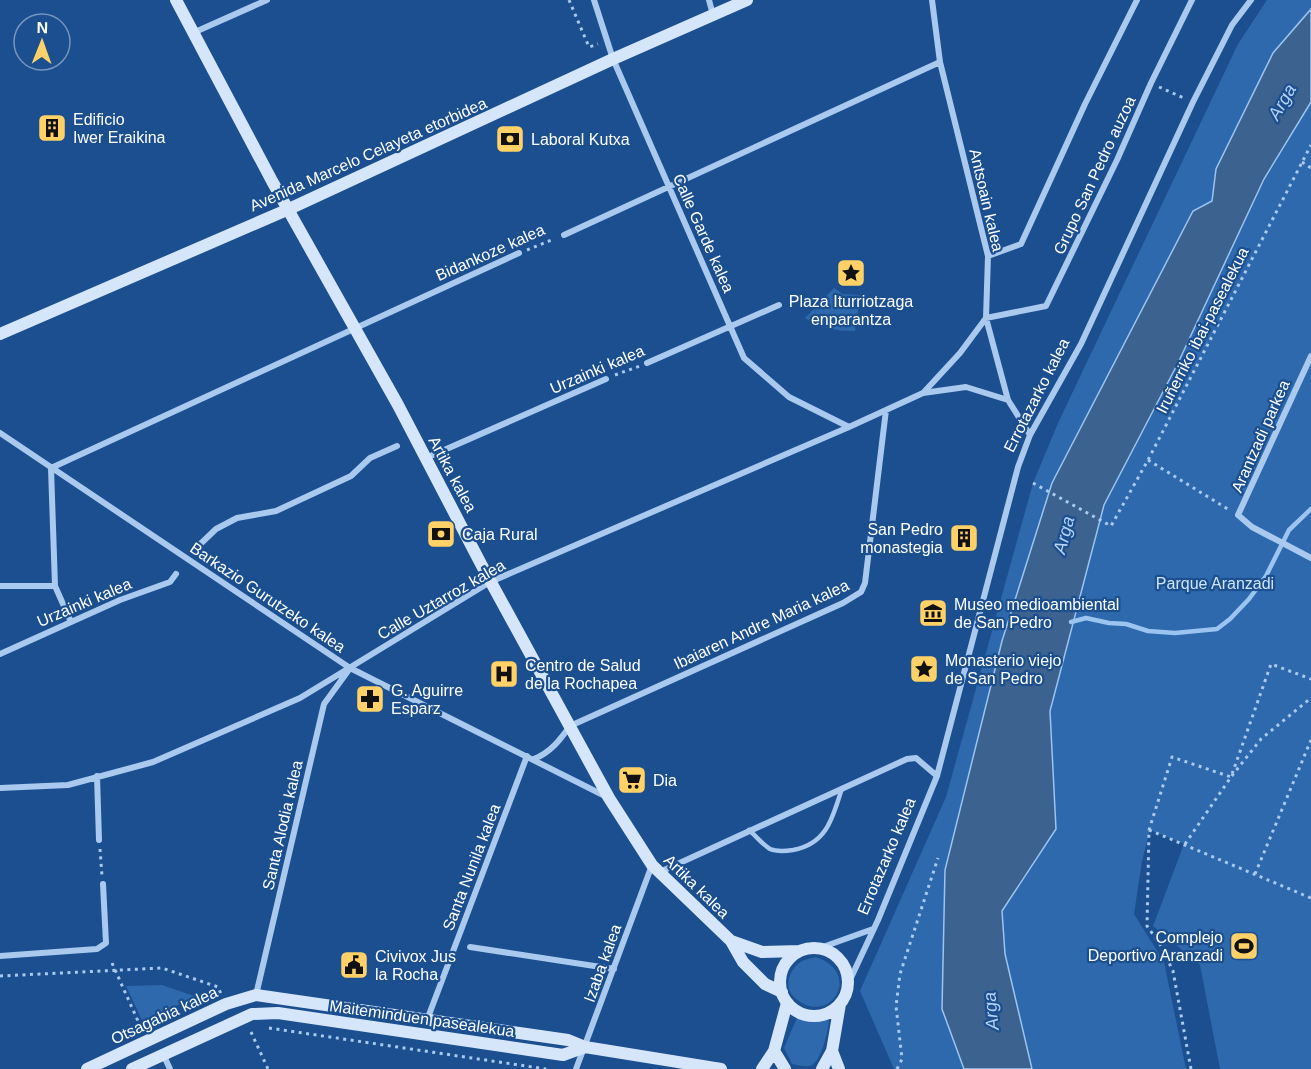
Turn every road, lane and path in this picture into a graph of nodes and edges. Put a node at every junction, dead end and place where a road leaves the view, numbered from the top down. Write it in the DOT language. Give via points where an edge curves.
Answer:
graph roads {
  1 [pos="176,0"];
  2 [pos="267,0"];
  3 [pos="569,0"];
  4 [pos="594,0"];
  5 [pos="709,0"];
  6 [pos="747,0"];
  7 [pos="932,0"];
  8 [pos="1137,0"];
  9 [pos="1191,0"];
  10 [pos="1251,0"];
  11 [pos="714,15"];
  12 [pos="195,32"];
  13 [pos="607,41"];
  14 [pos="613,59"];
  15 [pos="940,62"];
  16 [pos="1151,83"];
  17 [pos="1193,102"];
  18 [pos="1311,144"];
  19 [pos="1302,162"];
  20 [pos="1311,168"];
  21 [pos="669,187"];
  22 [pos="289,209"];
  23 [pos="564,235"];
  24 [pos="519,253"];
  25 [pos="988,256"];
  26 [pos="779,305"];
  27 [pos="986,318"];
  28 [pos="355,327"];
  29 [pos="730,327"];
  30 [pos="0,334"];
  31 [pos="1311,356"];
  32 [pos="647,363"];
  33 [pos="606,379"];
  34 [pos="923,393"];
  35 [pos="1008,400"];
  36 [pos="886,410"];
  37 [pos="849,427"];
  38 [pos="0,433"];
  39 [pos="1030,435"];
  40 [pos="397,446"];
  41 [pos="426,458"];
  42 [pos="1148,460"];
  43 [pos="51,468"];
  44 [pos="1032,483"];
  45 [pos="1238,515"];
  46 [pos="194,551"];
  47 [pos="1311,558"];
  48 [pos="176,574"];
  49 [pos="490,582"];
  50 [pos="0,586"];
  51 [pos="55,586"];
  52 [pos="71,622"];
  53 [pos="0,654"];
  54 [pos="350,668"];
  55 [pos="1311,679"];
  56 [pos="1311,698"];
  57 [pos="570,726"];
  58 [pos="1311,740"];
  59 [pos="527,756"];
  60 [pos="534,759"];
  61 [pos="937,776"];
  62 [pos="97,777"];
  63 [pos="1231,777"];
  64 [pos="0,788"];
  65 [pos="842,788"];
  66 [pos="609,798"];
  67 [pos="749,830"];
  68 [pos="1149,830"];
  69 [pos="99,840"];
  70 [pos="1185,844"];
  71 [pos="938,858"];
  72 [pos="656,869"];
  73 [pos="1256,874"];
  74 [pos="103,884"];
  75 [pos="1311,898"];
  76 [pos="873,929"];
  77 [pos="731,941"];
  78 [pos="470,947"];
  79 [pos="820,948"];
  80 [pos="800,951"];
  81 [pos="0,956"];
  82 [pos="112,963"];
  83 [pos="614,969"];
  84 [pos="115,970"];
  85 [pos="0,976"];
  86 [pos="849,982"];
  87 [pos="221,994"];
  88 [pos="256,996"];
  89 [pos="785,998"];
  90 [pos="840,1004"];
  91 [pos="254,1020"];
  92 [pos="427,1021"];
  93 [pos="245,1028"];
  94 [pos="267,1028"];
  95 [pos="142,1030"];
  96 [pos="251,1032"];
  97 [pos="585,1047"];
  98 [pos="832,1051"];
  99 [pos="774,1052"];
  100 [pos="163,1054"];
  101 [pos="87,1069"];
  102 [pos="132,1069"];
  103 [pos="170,1069"];
  104 [pos="268,1069"];
  105 [pos="546,1069"];
  106 [pos="576,1069"];
  107 [pos="721,1069"];
  108 [pos="762,1069"];
  109 [pos="785,1069"];
  110 [pos="822,1069"];
  111 [pos="839,1069"];
  112 [pos="897,1069"];
  113 [pos="1191,1069"];
  1 -- 12 [label="street, Artika kalea"];
  2 -- 12 [label="street"];
  3 -- 13 [label="path" via="590,47"];
  4 -- 13 [label="street, Calle Garde kalea"];
  5 -- 11 [label="street"];
  6 -- 11 [label="street, Avenida Marcelo Celayeta etorbidea"];
  7 -- 15 [label="street, Antsoain kalea"];
  8 -- 25 [label="street" via="1021,244"];
  9 -- 16 [label="street, Grupo San Pedro auzoa"];
  10 -- 17 [label="street, Errotazarko kalea" via="1232,25"];
  11 -- 14 [label="street, Avenida Marcelo Celayeta etorbidea"];
  12 -- 22 [label="street, Artika kalea"];
  13 -- 14 [label="street, Calle Garde kalea"];
  14 -- 21 [label="street, Calle Garde kalea"];
  14 -- 22 [label="street, Avenida Marcelo Celayeta etorbidea"];
  15 -- 21 [label="street, Bidankoze kalea"];
  15 -- 25 [label="street, Antsoain kalea"];
  16 -- 17 [label="path"];
  16 -- 27 [label="street, Grupo San Pedro auzoa" via="1046,306"];
  17 -- 39 [label="street, Errotazarko kalea" via="1081,344"];
  18 -- 19 [label="path, Iruñerriko ibai-pasealekua"];
  19 -- 20 [label="path"];
  19 -- 42 [label="path, Iruñerriko ibai-pasealekua"];
  21 -- 23 [label="street, Bidankoze kalea"];
  21 -- 29 [label="street, Calle Garde kalea"];
  22 -- 28 [label="street, Artika kalea"];
  22 -- 30 [label="street, Avenida Marcelo Celayeta etorbidea"];
  23 -- 24 [label="path, Bidankoze kalea"];
  24 -- 28 [label="street, Bidankoze kalea"];
  25 -- 27 [label="street, Antsoain kalea"];
  26 -- 29 [label="street, Urzainki kalea"];
  27 -- 34 [label="street, Calle Uztarroz kalea"];
  27 -- 35 [label="street, Antsoain kalea"];
  28 -- 41 [label="street, Artika kalea"];
  28 -- 43 [label="street, Bidankoze kalea"];
  29 -- 32 [label="street, Urzainki kalea"];
  29 -- 37 [label="street, Calle Garde kalea" via="744,358 789,397"];
  31 -- 45 [label="street, Arantzadi parkea"];
  32 -- 33 [label="path, Urzainki kalea"];
  33 -- 41 [label="street, Urzainki kalea"];
  34 -- 35 [label="street, Calle Uztarroz kalea" via="966,387"];
  34 -- 36 [label="street, Calle Uztarroz kalea"];
  35 -- 39 [label="street, Antsoain kalea"];
  36 -- 37 [label="street, Calle Uztarroz kalea"];
  36 -- 57 [label="street, Ibaiaren Andre Maria kalea" via="861,592"];
  37 -- 49 [label="street, Calle Uztarroz kalea"];
  38 -- 43 [label="street, Barkazio Gurutzeko kalea"];
  39 -- 61 [label="street, Errotazarko kalea" via="1017,467"];
  40 -- 46 [label="street" via="370,458 351,476 276,511 237,518 216,529"];
  41 -- 49 [label="street, Artika kalea"];
  42 -- 44 [label="path, Iruñerriko ibai-pasealekua" via="1110,526"];
  42 -- 45 [label="path"];
  43 -- 51 [label="street"];
  43 -- 54 [label="street, Barkazio Gurutzeko kalea"];
  45 -- 47 [label="street, Arantzadi parkea" via="1252,527"];
  48 -- 52 [label="street, Urzainki kalea" via="170,582"];
  49 -- 54 [label="street, Calle Uztarroz kalea"];
  49 -- 57 [label="street, Artika kalea"];
  50 -- 51 [label="street"];
  51 -- 52 [label="street"];
  52 -- 53 [label="street, Urzainki kalea"];
  54 -- 59 [label="street, Barkazio Gurutzeko kalea"];
  54 -- 62 [label="street, Calle Uztarroz kalea" via="300,698 153,762"];
  54 -- 88 [label="street, Santa Alodia kalea" via="324,704"];
  55 -- 63 [label="path" via="1271,664"];
  56 -- 63 [label="path" via="1261,739"];
  57 -- 60 [label="street" via="546,754"];
  57 -- 66 [label="street, Artika kalea"];
  58 -- 73 [label="path"];
  59 -- 60 [label="street, Barkazio Gurutzeko kalea"];
  59 -- 92 [label="street, Santa Nunila kalea"];
  60 -- 66 [label="street, Barkazio Gurutzeko kalea"];
  61 -- 65 [label="street" via="916,758 907,759"];
  61 -- 76 [label="street, Errotazarko kalea"];
  62 -- 64 [label="street, Calle Uztarroz kalea" via="68,785"];
  62 -- 69 [label="street"];
  63 -- 68 [label="path" via="1172,757"];
  63 -- 70 [label="path"];
  65 -- 67 [label="street"];
  65 -- 67 [label="lane" via="826,830 806,848 771,849"];
  66 -- 72 [label="street, Artika kalea"];
  67 -- 72 [label="street"];
  68 -- 70 [label="path"];
  68 -- 113 [label="path" via="1147,926 1173,971"];
  69 -- 74 [label="path"];
  70 -- 73 [label="path"];
  71 -- 112 [label="path" via="900,974 896,1006 902,1059"];
  72 -- 77 [label="street, Artika kalea"];
  72 -- 83 [label="street, Izaba kalea"];
  73 -- 75 [label="path"];
  74 -- 81 [label="street" via="106,943 97,949"];
  76 -- 79 [label="street, Errotazarko kalea"];
  76 -- 86 [label="street, Errotazarko kalea"];
  77 -- 80 [label="street, Artika kalea" via="762,952"];
  77 -- 89 [label="street, Artika kalea" via="743,962"];
  78 -- 83 [label="street"];
  79 -- 80 [label="street"];
  79 -- 86 [label="street" via="840,960"];
  80 -- 89 [label="street" via="783,969 780,980"];
  82 -- 84 [label="path"];
  83 -- 97 [label="street, Izaba kalea"];
  84 -- 85 [label="path"];
  84 -- 87 [label="path" via="162,968 218,987"];
  84 -- 95 [label="path"];
  86 -- 90 [label="street"];
  88 -- 92 [label="street, Maiteminduen pasealekua"];
  88 -- 101 [label="street, Otsagabia kalea" via="226,1004"];
  89 -- 90 [label="street" via="796,1011 807,1015 819,1016"];
  89 -- 99 [label="street"];
  90 -- 98 [label="street"];
  91 -- 93 [label="path"];
  91 -- 97 [label="street, Maiteminduen pasealekua" via="278,1013 563,1055"];
  91 -- 100 [label="street"];
  92 -- 97 [label="street, Maiteminduen pasealekua" via="568,1040"];
  94 -- 105 [label="path, Maiteminduen pasealekua"];
  96 -- 104 [label="path"];
  97 -- 106 [label="street, Izaba kalea"];
  97 -- 107 [label="street, Maiteminduen pasealekua"];
  98 -- 110 [label="street"];
  98 -- 111 [label="street"];
  99 -- 108 [label="street"];
  99 -- 109 [label="street"];
  100 -- 102 [label="street"];
  100 -- 103 [label="street"];
}
